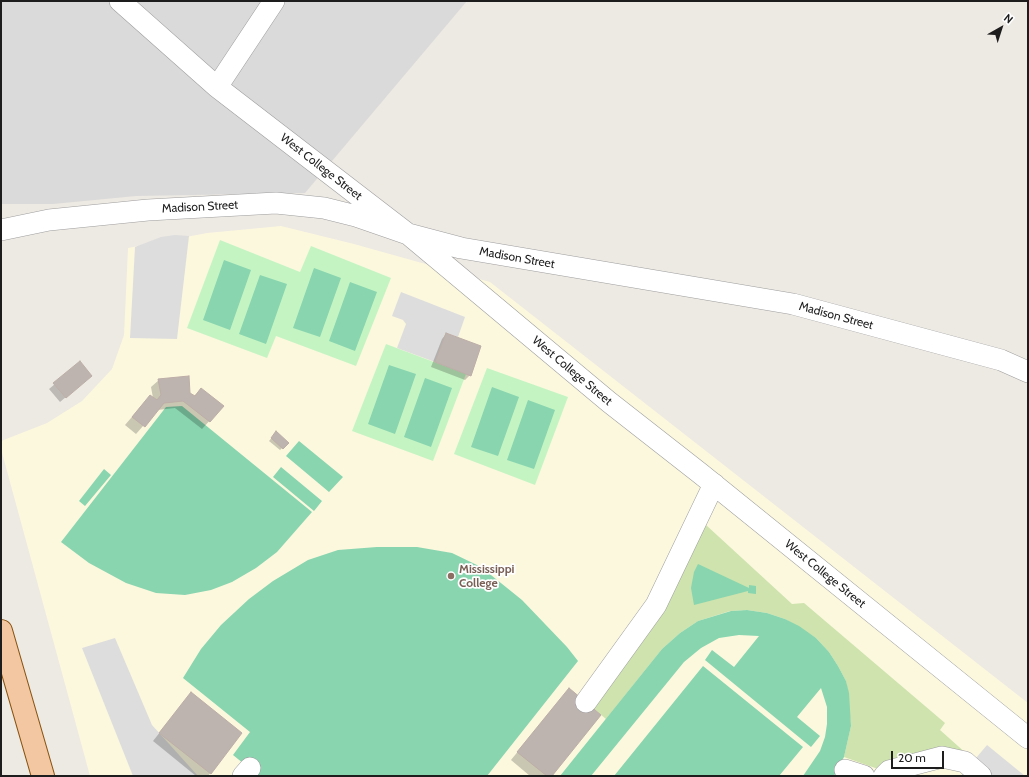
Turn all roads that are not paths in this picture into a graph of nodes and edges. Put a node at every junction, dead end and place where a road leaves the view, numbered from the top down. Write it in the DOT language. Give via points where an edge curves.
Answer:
graph roads {
  1 [pos="120,1"];
  2 [pos="274,1"];
  3 [pos="217,87"];
  4 [pos="2,229"];
  5 [pos="408,234"];
  6 [pos="1028,372"];
  7 [pos="714,484"];
  8 [pos="1,631"];
  9 [pos="586,702"];
  10 [pos="1028,738"];
  11 [pos="883,774"];
  12 [pos="43,776"];
  13 [pos="981,776"];
  1 -- 3 [label="street, West College Street"];
  2 -- 3 [label="street"];
  3 -- 5 [label="street, West College Street"];
  4 -- 5 [label="street, Madison Street" via="48,220 103,214 276,203 324,208"];
  5 -- 6 [label="street, Madison Street" via="461,248 793,304 1001,360"];
  5 -- 7 [label="street, West College Street" via="609,402"];
  7 -- 9 [label="street" via="656,605"];
  7 -- 10 [label="street, West College Street"];
  8 -- 12 [label="main road"];
  11 -- 13 [label="street" via="942,757 965,762"];
}
